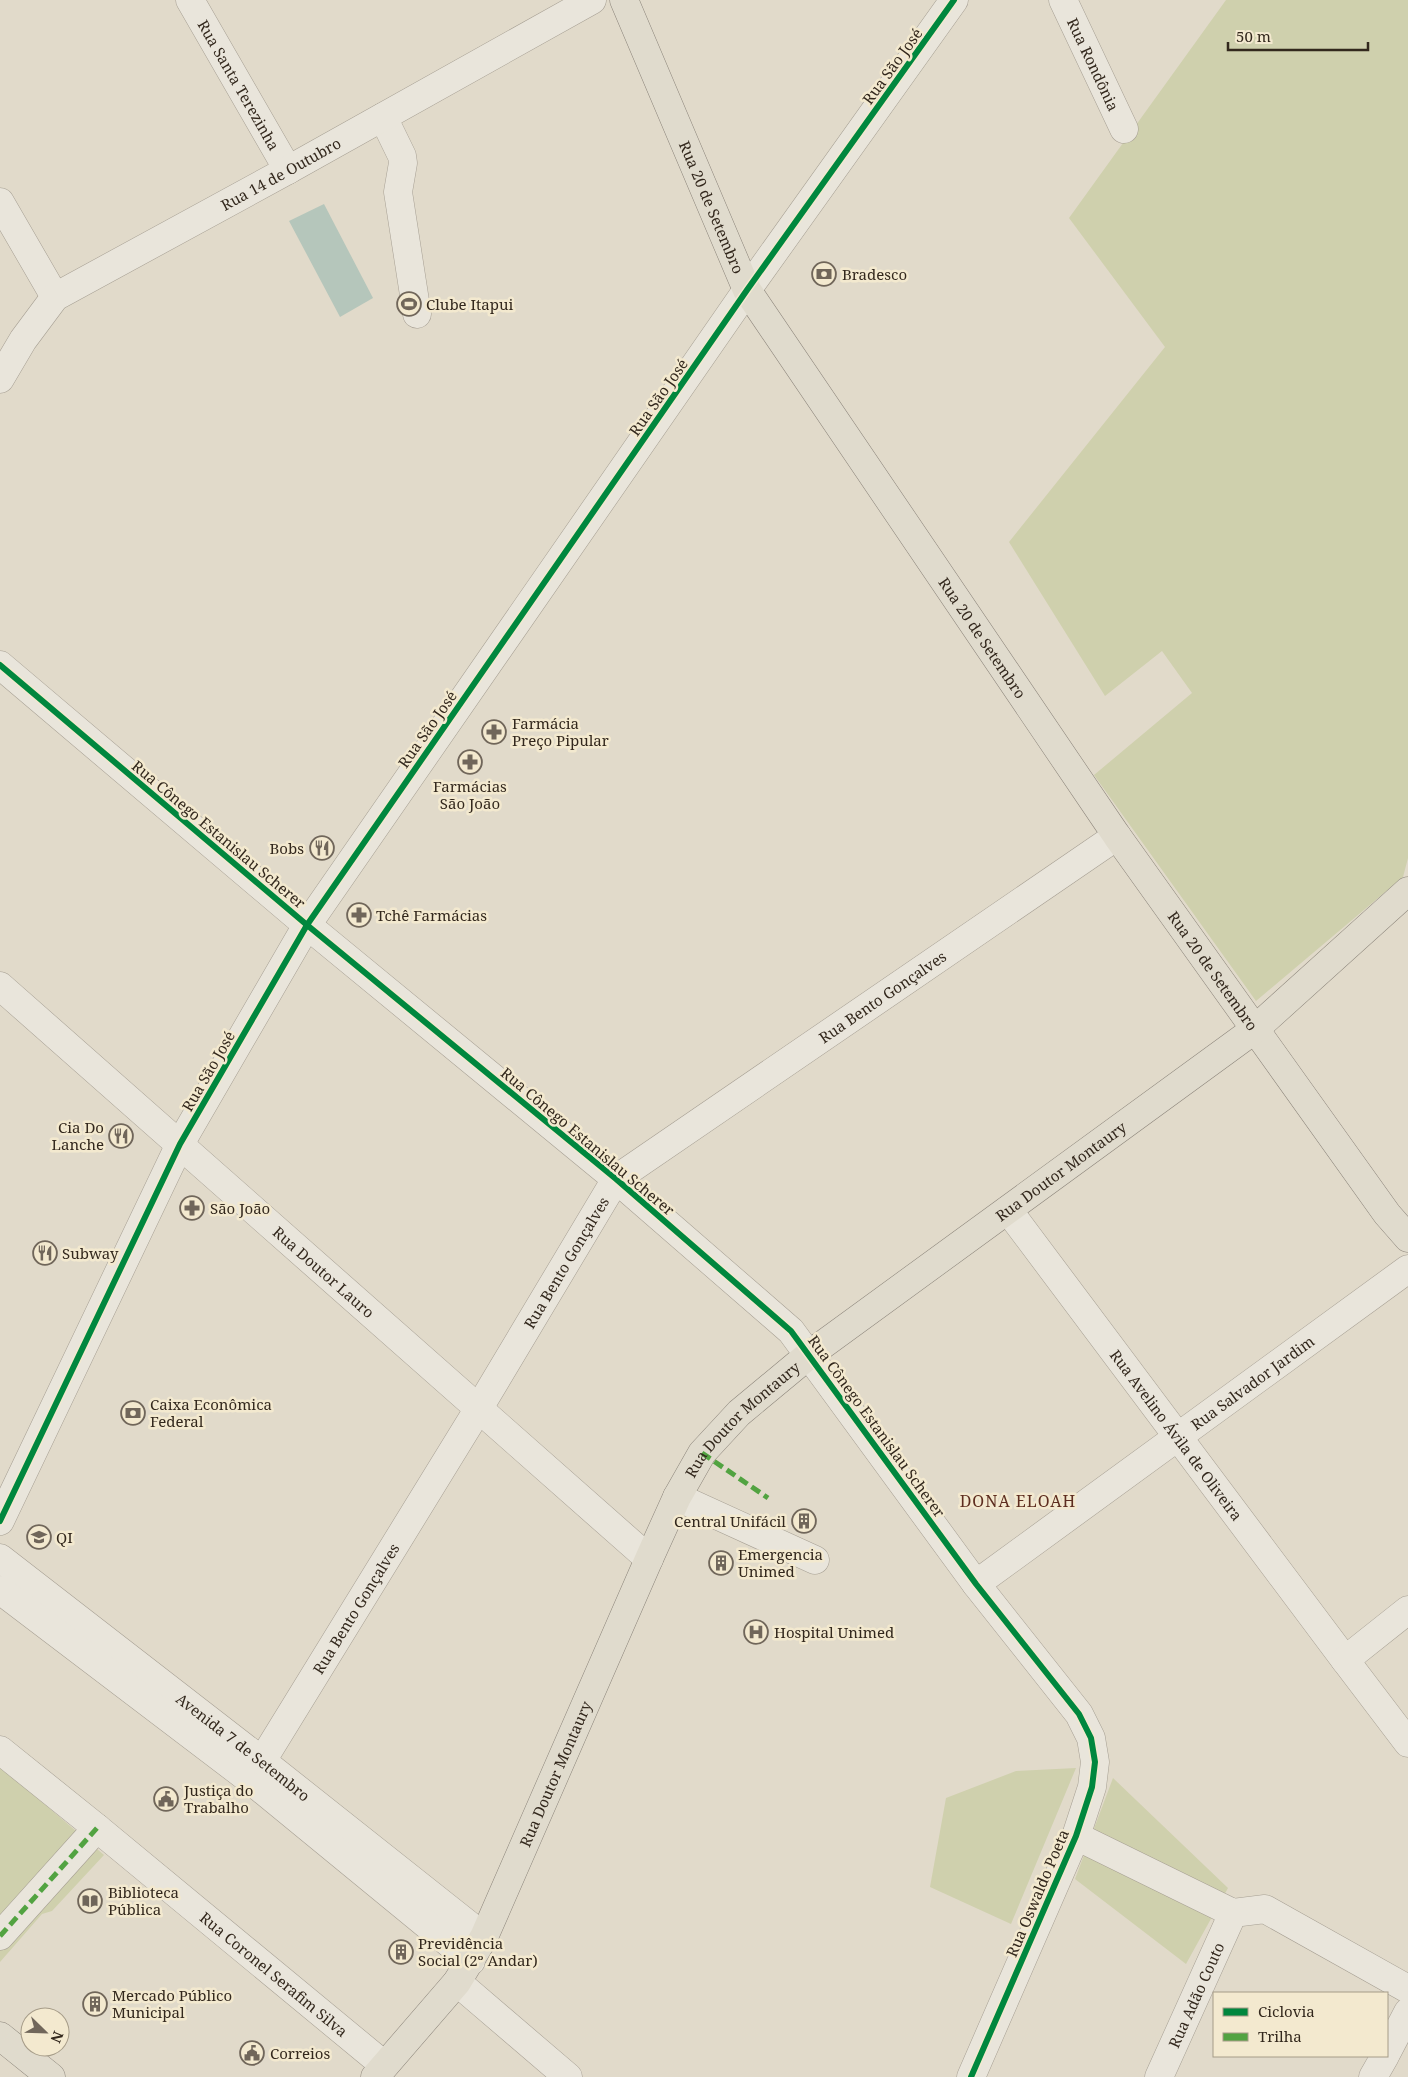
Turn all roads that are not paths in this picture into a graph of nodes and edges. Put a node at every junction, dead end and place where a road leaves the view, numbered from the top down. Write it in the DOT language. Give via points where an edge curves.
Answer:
graph roads {
  1 [pos="190,0"];
  2 [pos="592,0"];
  3 [pos="624,0"];
  4 [pos="954,0"];
  5 [pos="1063,0"];
  6 [pos="382,117"];
  7 [pos="1124,128"];
  8 [pos="288,170"];
  9 [pos="0,202"];
  10 [pos="747,290"];
  11 [pos="55,297"];
  12 [pos="417,314"];
  13 [pos="0,379"];
  14 [pos="0,665"];
  15 [pos="1117,836"];
  16 [pos="1408,891"];
  17 [pos="307,925"];
  18 [pos="0,986"];
  19 [pos="1254,1030"];
  20 [pos="180,1144"];
  21 [pos="616,1179"];
  22 [pos="1008,1210"];
  23 [pos="1408,1238"];
  24 [pos="1408,1269"];
  25 [pos="810,1354"];
  26 [pos="479,1408"];
  27 [pos="1178,1438"];
  28 [pos="677,1497"];
  29 [pos="0,1521"];
  30 [pos="0,1558"];
  31 [pos="649,1559"];
  32 [pos="816,1560"];
  33 [pos="976,1584"];
  34 [pos="0,1590"];
  35 [pos="1408,1610"];
  36 [pos="1345,1660"];
  37 [pos="1078,1714"];
  38 [pos="1408,1743"];
  39 [pos="0,1750"];
  40 [pos="262,1761"];
  41 [pos="97,1828"];
  42 [pos="1076,1836"];
  43 [pos="1233,1913"];
  44 [pos="0,1936"];
  45 [pos="484,1937"];
  46 [pos="464,1971"];
  47 [pos="1408,1989"];
  48 [pos="1408,2012"];
  49 [pos="0,2036"];
  50 [pos="1388,2050"];
  51 [pos="1384,2057"];
  52 [pos="379,2071"];
  53 [pos="51,2077"];
  54 [pos="568,2077"];
  55 [pos="971,2077"];
  56 [pos="1159,2077"];
  57 [pos="1374,2077"];
  1 -- 8 [label="street, Rua Santa Terezinha"];
  2 -- 6 [label="street, Rua 14 de Outubro"];
  3 -- 10 [label="main road, Rua 20 de Setembro"];
  4 -- 10 [label="street, Rua São José"];
  5 -- 7 [label="street, Rua Rondônia"];
  6 -- 8 [label="street, Rua 14 de Outubro"];
  6 -- 12 [label="street" via="402,156 398,192"];
  8 -- 11 [label="street, Rua 14 de Outubro"];
  9 -- 11 [label="street"];
  10 -- 15 [label="main road, Rua 20 de Setembro"];
  10 -- 17 [label="street, Rua São José"];
  11 -- 13 [label="street, Rua 14 de Outubro" via="23,340"];
  14 -- 17 [label="street, Rua Cônego Estanislau Scherer"];
  15 -- 19 [label="main road, Rua 20 de Setembro"];
  15 -- 21 [label="street, Rua Bento Gonçalves"];
  16 -- 19 [label="main road, Rua Doutor Montaury"];
  17 -- 20 [label="street, Rua São José"];
  17 -- 21 [label="street, Rua Cônego Estanislau Scherer"];
  18 -- 20 [label="street, Rua Doutor Lauro"];
  19 -- 22 [label="main road, Rua Doutor Montaury"];
  19 -- 23 [label="main road, Rua 20 de Setembro" via="1387,1214"];
  20 -- 26 [label="street, Rua Doutor Lauro"];
  20 -- 29 [label="street, Rua São José"];
  21 -- 25 [label="street, Rua Cônego Estanislau Scherer" via="791,1331"];
  21 -- 26 [label="street, Rua Bento Gonçalves"];
  22 -- 25 [label="main road, Rua Doutor Montaury"];
  22 -- 27 [label="street, Rua Avelino Ávila de Oliveira"];
  24 -- 27 [label="street, Rua Salvador Jardim"];
  25 -- 28 [label="main road, Rua Doutor Montaury" via="738,1413 702,1453"];
  25 -- 33 [label="street, Rua Cônego Estanislau Scherer"];
  26 -- 31 [label="street, Rua Doutor Lauro"];
  26 -- 40 [label="street, Rua Bento Gonçalves"];
  27 -- 33 [label="street, Rua Salvador Jardim"];
  27 -- 36 [label="street, Rua Avelino Ávila de Oliveira"];
  28 -- 31 [label="main road, Rua Doutor Montaury"];
  28 -- 32 [label="street"];
  30 -- 40 [label="street, Avenida 7 de Setembro"];
  31 -- 45 [label="main road, Rua Doutor Montaury"];
  33 -- 37 [label="street, Rua Cônego Estanislau Scherer"];
  34 -- 46 [label="street, Avenida 7 de Setembro" via="254,1783"];
  35 -- 36 [label="street"];
  36 -- 38 [label="street, Rua Avelino Ávila de Oliveira"];
  37 -- 42 [label="street, Rua Oswaldo Poeta" via="1091,1738 1095,1762 1092,1787"];
  39 -- 41 [label="street, Rua Coronel Serafim Silva"];
  40 -- 45 [label="street, Avenida 7 de Setembro"];
  41 -- 44 [label="street"];
  41 -- 52 [label="street, Rua Coronel Serafim Silva"];
  42 -- 43 [label="street"];
  42 -- 55 [label="street, Rua Oswaldo Poeta"];
  43 -- 47 [label="street" via="1265,1909"];
  43 -- 56 [label="street, Rua Adão Couto"];
  45 -- 46 [label="main road, Rua Doutor Montaury"];
  46 -- 52 [label="main road, Rua Doutor Montaury"];
  46 -- 54 [label="street, Avenida 7 de Setembro"];
  48 -- 50 [label="street"];
  49 -- 53 [label="main road"];
  51 -- 57 [label="street"];
}
